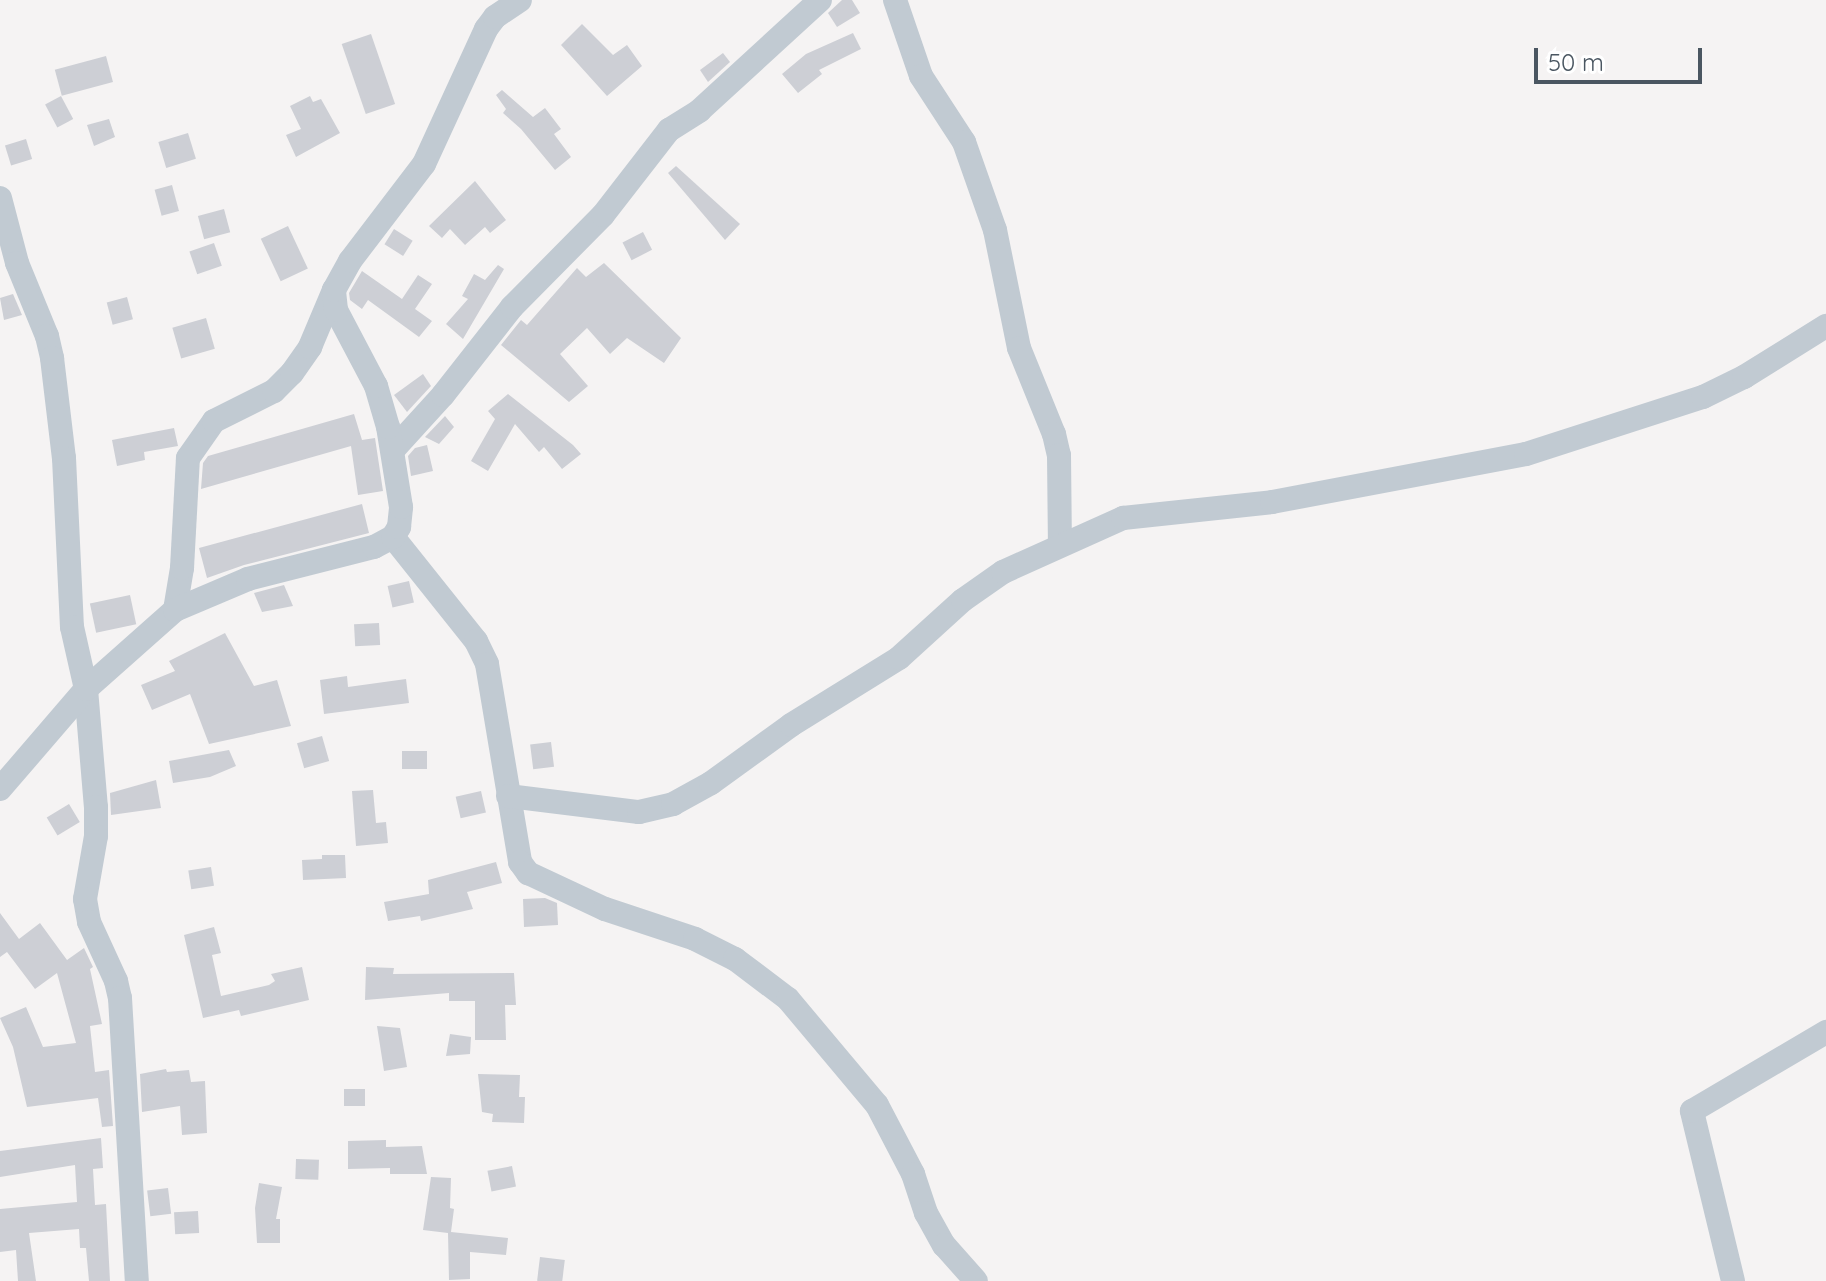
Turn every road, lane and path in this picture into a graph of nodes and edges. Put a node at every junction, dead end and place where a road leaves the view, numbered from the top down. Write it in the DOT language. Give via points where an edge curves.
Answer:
graph roads {
  1 [pos="520,0"];
  2 [pos="820,0"];
  3 [pos="895,0"];
  4 [pos="0,198"];
  5 [pos="334,290"];
  6 [pos="1826,326"];
  7 [pos="393,450"];
  8 [pos="393,537"];
  9 [pos="1060,545"];
  10 [pos="175,610"];
  11 [pos="86,689"];
  12 [pos="0,789"];
  13 [pos="508,796"];
  14 [pos="1826,1032"];
  15 [pos="137,1281"];
  16 [pos="976,1281"];
  17 [pos="1733,1281"];
  1 -- 5 [label="street" via="486,29 424,164"];
  2 -- 7 [label="street" via="699,111 669,130 603,215 512,307"];
  3 -- 9 [label="street" via="921,76 964,142 995,230 1019,348 1059,455"];
  4 -- 11 [label="street" via="52,358 64,458 72,627"];
  5 -- 7 [label="street" via="336,310 376,386"];
  5 -- 10 [label="street" via="310,347 292,373 274,391 214,421 188,458"];
  6 -- 9 [label="street" via="1703,397 1597,434 1526,454 1284,500 1123,518"];
  7 -- 8 [label="street" via="401,507"];
  8 -- 10 [label="street" via="374,547 248,579"];
  8 -- 13 [label="street" via="476,641 487,664"];
  9 -- 13 [label="street" via="1003,572 899,658 673,804 639,812"];
  10 -- 11 [label="street"];
  11 -- 12 [label="street"];
  11 -- 15 [label="street" via="96,836 85,899 120,998"];
  13 -- 16 [label="street" via="520,862 528,873 605,909 722,952 788,999 877,1105 913,1174 926,1213 944,1245"];
  14 -- 17 [label="street" via="1692,1111"];
}
